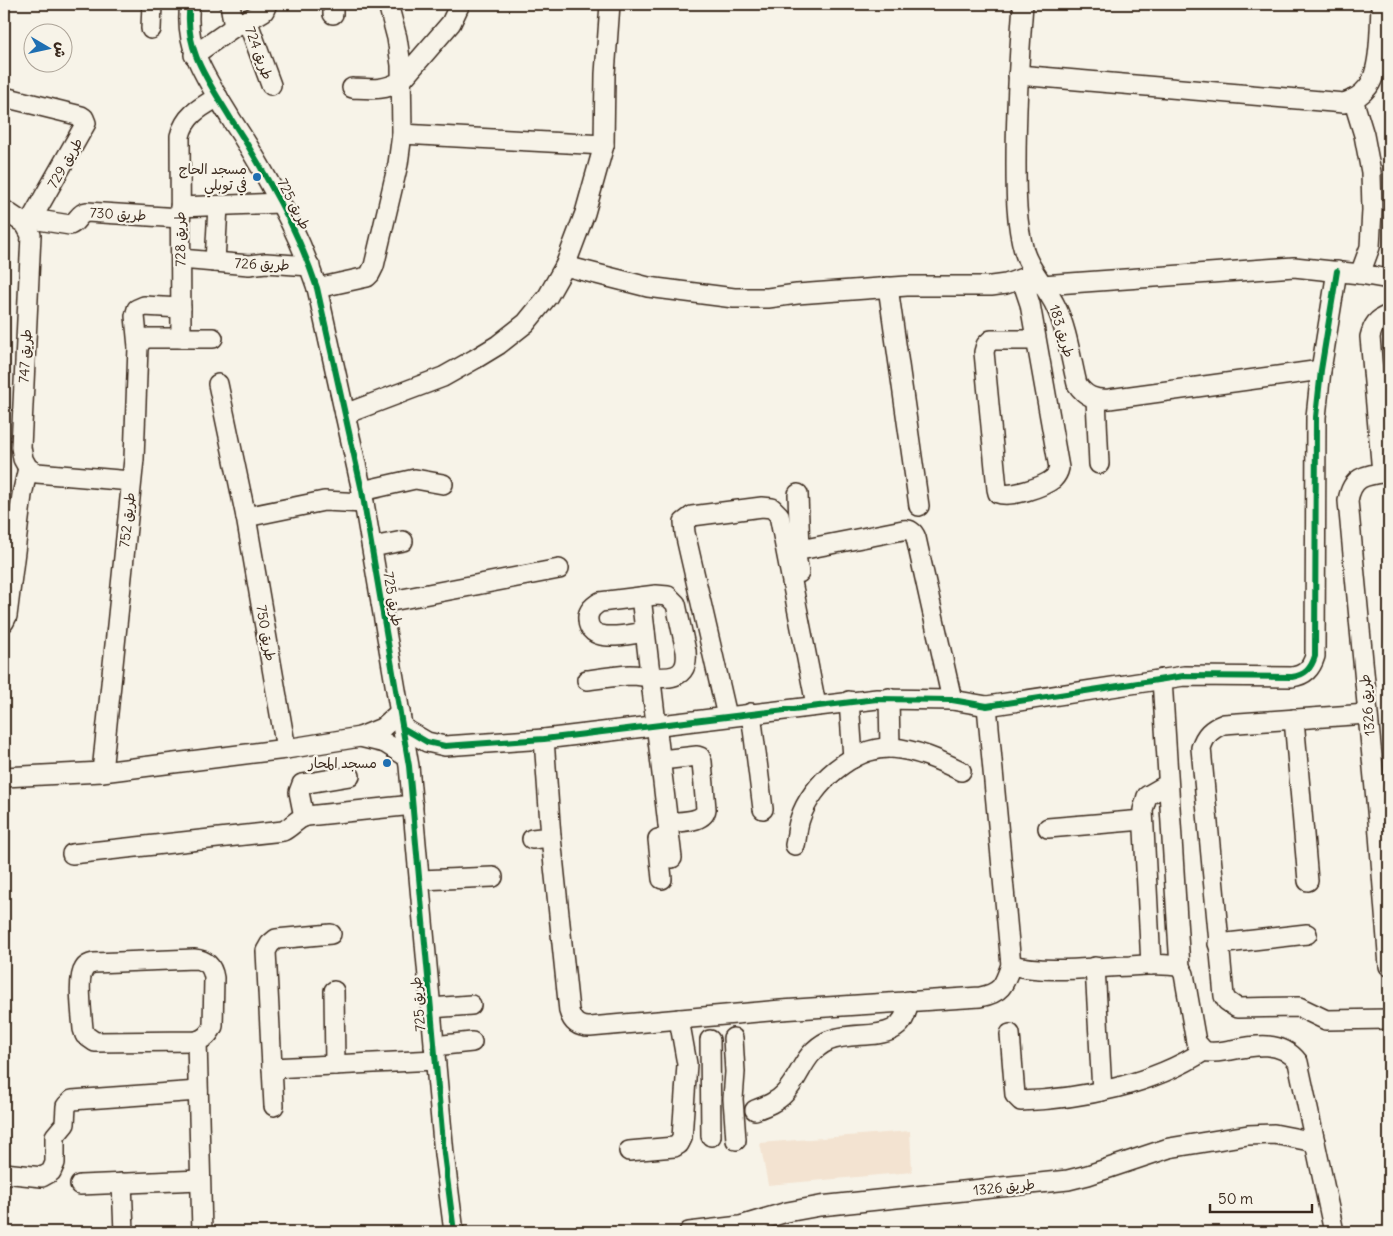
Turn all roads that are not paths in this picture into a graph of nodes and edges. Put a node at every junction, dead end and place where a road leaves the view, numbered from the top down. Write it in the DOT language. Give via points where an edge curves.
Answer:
graph roads {
  1 [pos="152,4"];
  2 [pos="190,4"];
  3 [pos="230,4"];
  4 [pos="267,4"];
  5 [pos="388,4"];
  6 [pos="460,4"];
  7 [pos="610,4"];
  8 [pos="1023,4"];
  9 [pos="1381,4"];
  10 [pos="241,24"];
  11 [pos="151,29"];
  12 [pos="194,55"];
  13 [pos="1018,75"];
  14 [pos="401,81"];
  15 [pos="271,85"];
  16 [pos="352,88"];
  17 [pos="4,97"];
  18 [pos="218,97"];
  19 [pos="1353,100"];
  20 [pos="402,134"];
  21 [pos="604,145"];
  22 [pos="280,203"];
  23 [pos="218,206"];
  24 [pos="4,210"];
  25 [pos="180,212"];
  26 [pos="30,223"];
  27 [pos="180,259"];
  28 [pos="215,262"];
  29 [pos="310,266"];
  30 [pos="565,266"];
  31 [pos="1337,271"];
  32 [pos="1360,274"];
  33 [pos="1389,279"];
  34 [pos="1033,280"];
  35 [pos="888,287"];
  36 [pos="317,288"];
  37 [pos="181,308"];
  38 [pos="1389,315"];
  39 [pos="181,338"];
  40 [pos="213,338"];
  41 [pos="1036,340"];
  42 [pos="138,347"];
  43 [pos="1321,370"];
  44 [pos="218,384"];
  45 [pos="1096,399"];
  46 [pos="345,414"];
  47 [pos="1099,464"];
  48 [pos="28,468"];
  49 [pos="1386,472"];
  50 [pos="131,481"];
  51 [pos="443,484"];
  52 [pos="362,492"];
  53 [pos="798,494"];
  54 [pos="919,506"];
  55 [pos="246,517"];
  56 [pos="404,542"];
  57 [pos="372,547"];
  58 [pos="800,550"];
  59 [pos="559,569"];
  60 [pos="641,596"];
  61 [pos="381,603"];
  62 [pos="4,622"];
  63 [pos="645,632"];
  64 [pos="651,678"];
  65 [pos="1162,679"];
  66 [pos="588,680"];
  67 [pos="889,698"];
  68 [pos="952,700"];
  69 [pos="849,701"];
  70 [pos="821,705"];
  71 [pos="987,706"];
  72 [pos="751,713"];
  73 [pos="1367,714"];
  74 [pos="727,716"];
  75 [pos="1294,719"];
  76 [pos="401,720"];
  77 [pos="651,725"];
  78 [pos="360,736"];
  79 [pos="544,739"];
  80 [pos="445,746"];
  81 [pos="286,748"];
  82 [pos="890,748"];
  83 [pos="853,758"];
  84 [pos="661,760"];
  85 [pos="408,762"];
  86 [pos="960,771"];
  87 [pos="102,772"];
  88 [pos="4,776"];
  89 [pos="350,776"];
  90 [pos="1168,784"];
  91 [pos="413,805"];
  92 [pos="763,808"];
  93 [pos="304,817"];
  94 [pos="1143,820"];
  95 [pos="1384,821"];
  96 [pos="668,823"];
  97 [pos="1048,828"];
  98 [pos="551,837"];
  99 [pos="532,839"];
  100 [pos="795,845"];
  101 [pos="72,854"];
  102 [pos="672,858"];
  103 [pos="493,877"];
  104 [pos="662,879"];
  105 [pos="420,880"];
  106 [pos="1308,881"];
  107 [pos="330,934"];
  108 [pos="1307,934"];
  109 [pos="1218,944"];
  110 [pos="1389,956"];
  111 [pos="1011,965"];
  112 [pos="1151,965"];
  113 [pos="1094,967"];
  114 [pos="1180,967"];
  115 [pos="334,991"];
  116 [pos="908,1001"];
  117 [pos="471,1005"];
  118 [pos="430,1008"];
  119 [pos="679,1019"];
  120 [pos="1389,1019"];
  121 [pos="1010,1034"];
  122 [pos="733,1038"];
  123 [pos="710,1040"];
  124 [pos="197,1041"];
  125 [pos="472,1042"];
  126 [pos="1204,1051"];
  127 [pos="435,1053"];
  128 [pos="335,1065"];
  129 [pos="272,1068"];
  130 [pos="686,1089"];
  131 [pos="198,1091"];
  132 [pos="1102,1091"];
  133 [pos="710,1093"];
  134 [pos="733,1096"];
  135 [pos="274,1106"];
  136 [pos="755,1110"];
  137 [pos="711,1136"];
  138 [pos="736,1140"];
  139 [pos="1315,1142"];
  140 [pos="629,1151"];
  141 [pos="4,1173"];
  142 [pos="200,1180"];
  143 [pos="122,1184"];
  144 [pos="80,1186"];
  145 [pos="124,1232"];
  146 [pos="202,1232"];
  147 [pos="454,1232"];
  148 [pos="689,1232"];
  149 [pos="1334,1232"];
  1 -- 11 [label="street"];
  2 -- 12 [label="street, طريق 725" via="188,26"];
  3 -- 10 [label="street"];
  4 -- 10 [label="street" via="264,11"];
  5 -- 14 [label="street" via="397,38"];
  6 -- 14 [label="street" via="451,22"];
  7 -- 21 [label="street"];
  8 -- 13 [label="street, طريق 183"];
  9 -- 19 [label="street" via="1374,77 1369,87"];
  10 -- 12 [label="street"];
  10 -- 15 [label="street, طريق 724"];
  12 -- 18 [label="street, طريق 725"];
  13 -- 19 [label="street" via="1344,103"];
  13 -- 34 [label="street, طريق 183" via="1018,215"];
  14 -- 16 [label="street" via="381,89"];
  14 -- 20 [label="street"];
  17 -- 26 [label="street, طريق 729" via="81,116 85,120 86,127"];
  18 -- 22 [label="street, طريق 725"];
  18 -- 25 [label="street, طريق 728" via="193,112 182,129"];
  19 -- 32 [label="street" via="1364,135 1372,210 1370,247"];
  20 -- 21 [label="street"];
  20 -- 36 [label="street" via="394,186 373,271 366,277"];
  21 -- 30 [label="street"];
  22 -- 23 [label="street, طريق 730"];
  22 -- 29 [label="street, طريق 725"];
  23 -- 25 [label="street, طريق 730"];
  23 -- 28 [label="street, طريق 726"];
  24 -- 26 [label="street"];
  25 -- 26 [label="street, طريق 730" via="84,212 70,225"];
  25 -- 27 [label="street, طريق 728"];
  26 -- 48 [label="street, طريق 747" via="21,447"];
  27 -- 28 [label="street, طريق 726"];
  27 -- 37 [label="street, طريق 728"];
  28 -- 29 [label="street, طريق 726"];
  29 -- 36 [label="street, طريق 725"];
  30 -- 35 [label="street" via="648,287 734,298"];
  30 -- 46 [label="street" via="548,296 526,324 498,345 443,377"];
  31 -- 32 [label="street"];
  31 -- 34 [label="street" via="1294,267"];
  31 -- 43 [label="street"];
  32 -- 33 [label="street"];
  34 -- 35 [label="street" via="991,286"];
  34 -- 41 [label="street" via="1030,304"];
  34 -- 45 [label="street, طريق 183" via="1056,307 1077,384 1082,392"];
  35 -- 54 [label="street"];
  36 -- 46 [label="street, طريق 725"];
  37 -- 39 [label="street, طريق 728"];
  37 -- 42 [label="street, طريق 752" via="144,306 137,309"];
  38 -- 49 [label="street" via="1372,327 1370,337"];
  39 -- 40 [label="street"];
  39 -- 42 [label="street" via="148,338 142,340"];
  41 -- 41 [label="street" via="1059,468 1048,482 1013,495 1002,495 996,488 984,352 991,340"];
  42 -- 50 [label="street, طريق 752"];
  43 -- 45 [label="street"];
  43 -- 65 [label="street" via="1316,417 1313,664 1302,675 1292,677 1184,676"];
  44 -- 55 [label="street, طريق 750"];
  45 -- 47 [label="street"];
  46 -- 52 [label="street, طريق 725"];
  48 -- 50 [label="street" via="51,475"];
  48 -- 62 [label="street"];
  49 -- 73 [label="street, طريق 1326" via="1362,477 1354,483 1348,501"];
  50 -- 87 [label="street, طريق 752"];
  51 -- 52 [label="street" via="415,479"];
  52 -- 55 [label="street"];
  52 -- 57 [label="street, طريق 725"];
  53 -- 58 [label="street"];
  55 -- 81 [label="street, طريق 750"];
  56 -- 57 [label="street"];
  57 -- 61 [label="street, طريق 725"];
  58 -- 68 [label="street" via="903,530 913,532"];
  58 -- 70 [label="street" via="796,562"];
  59 -- 61 [label="street"];
  60 -- 63 [label="street"];
  60 -- 63 [label="street" via="600,602 594,605 587,617 592,631 598,635"];
  60 -- 64 [label="street" via="662,594 676,604 687,658 682,671 676,675"];
  61 -- 76 [label="street, طريق 725"];
  63 -- 64 [label="street"];
  64 -- 66 [label="street" via="630,676"];
  64 -- 77 [label="street"];
  65 -- 71 [label="street"];
  65 -- 90 [label="street"];
  67 -- 68 [label="street"];
  67 -- 69 [label="street"];
  67 -- 82 [label="street"];
  68 -- 71 [label="street"];
  69 -- 70 [label="street"];
  69 -- 83 [label="street"];
  70 -- 72 [label="street"];
  70 -- 74 [label="street" via="779,515 772,508 762,506 692,516 684,522"];
  71 -- 111 [label="street"];
  72 -- 74 [label="street"];
  72 -- 92 [label="street"];
  73 -- 75 [label="street"];
  73 -- 95 [label="street, طريق 1326"];
  74 -- 77 [label="street"];
  75 -- 106 [label="street"];
  75 -- 109 [label="street" via="1224,724 1209,733 1201,748"];
  76 -- 78 [label="street"];
  76 -- 80 [label="street" via="427,742"];
  76 -- 85 [label="street, طريق 725"];
  77 -- 79 [label="street"];
  77 -- 84 [label="street"];
  77 -- 104 [label="street"];
  78 -- 81 [label="street"];
  78 -- 85 [label="street" via="385,743"];
  79 -- 80 [label="street"];
  79 -- 98 [label="street"];
  80 -- 85 [label="street"];
  81 -- 87 [label="street"];
  82 -- 83 [label="street"];
  82 -- 86 [label="street" via="924,755"];
  83 -- 100 [label="street" via="830,773 812,794 800,818"];
  84 -- 96 [label="street"];
  84 -- 96 [label="street" via="697,756 702,762 706,814 700,818"];
  85 -- 91 [label="street, طريق 725"];
  87 -- 88 [label="street"];
  89 -- 93 [label="street" via="302,784 299,792"];
  90 -- 94 [label="street" via="1147,796"];
  90 -- 114 [label="street"];
  91 -- 93 [label="street"];
  91 -- 105 [label="street, طريق 725"];
  93 -- 101 [label="street" via="282,831"];
  94 -- 97 [label="street"];
  94 -- 112 [label="street"];
  95 -- 110 [label="street, طريق 1326"];
  96 -- 102 [label="street"];
  98 -- 99 [label="street"];
  98 -- 119 [label="street" via="570,1018 582,1027"];
  103 -- 105 [label="street"];
  105 -- 118 [label="street, طريق 725"];
  107 -- 129 [label="street" via="276,939 266,951"];
  108 -- 109 [label="street"];
  109 -- 120 [label="street" via="1224,996 1232,1005 1243,1008 1299,1007 1326,1020"];
  111 -- 113 [label="street" via="1032,969"];
  111 -- 116 [label="street" via="1004,985 994,994"];
  112 -- 113 [label="street"];
  112 -- 114 [label="street"];
  113 -- 132 [label="street"];
  114 -- 126 [label="street" via="1196,1042"];
  115 -- 128 [label="street"];
  116 -- 119 [label="street"];
  116 -- 136 [label="street" via="905,1017 895,1029 831,1040 821,1045 811,1052 792,1084 776,1101"];
  117 -- 118 [label="street"];
  118 -- 127 [label="street, طريق 725"];
  119 -- 130 [label="street" via="687,1064"];
  121 -- 132 [label="street" via="1014,1091 1018,1099 1026,1101"];
  122 -- 134 [label="street"];
  123 -- 133 [label="street"];
  124 -- 124 [label="street" via="210,1033 214,1026 214,978 208,963 201,959 94,963 84,969 81,981 83,1029 90,1039 95,1042"];
  124 -- 131 [label="street"];
  125 -- 127 [label="street"];
  126 -- 132 [label="street" via="1166,1072"];
  126 -- 139 [label="street" via="1215,1053 1275,1046 1288,1051 1298,1062"];
  127 -- 128 [label="street"];
  127 -- 147 [label="street, طريق 725"];
  128 -- 129 [label="street"];
  129 -- 135 [label="street"];
  130 -- 133 [label="street"];
  130 -- 140 [label="street" via="679,1144 671,1148"];
  131 -- 141 [label="street" via="72,1100 66,1106 64,1124 55,1136 54,1168 47,1176"];
  131 -- 142 [label="street"];
  133 -- 134 [label="street"];
  133 -- 137 [label="street"];
  134 -- 138 [label="street"];
  139 -- 148 [label="street, طريق 1326" via="1274,1134 1248,1134 1169,1148 1068,1180 820,1206 740,1226"];
  139 -- 149 [label="street"];
  142 -- 143 [label="street"];
  142 -- 146 [label="street"];
  143 -- 144 [label="street"];
  143 -- 145 [label="street"];
}
